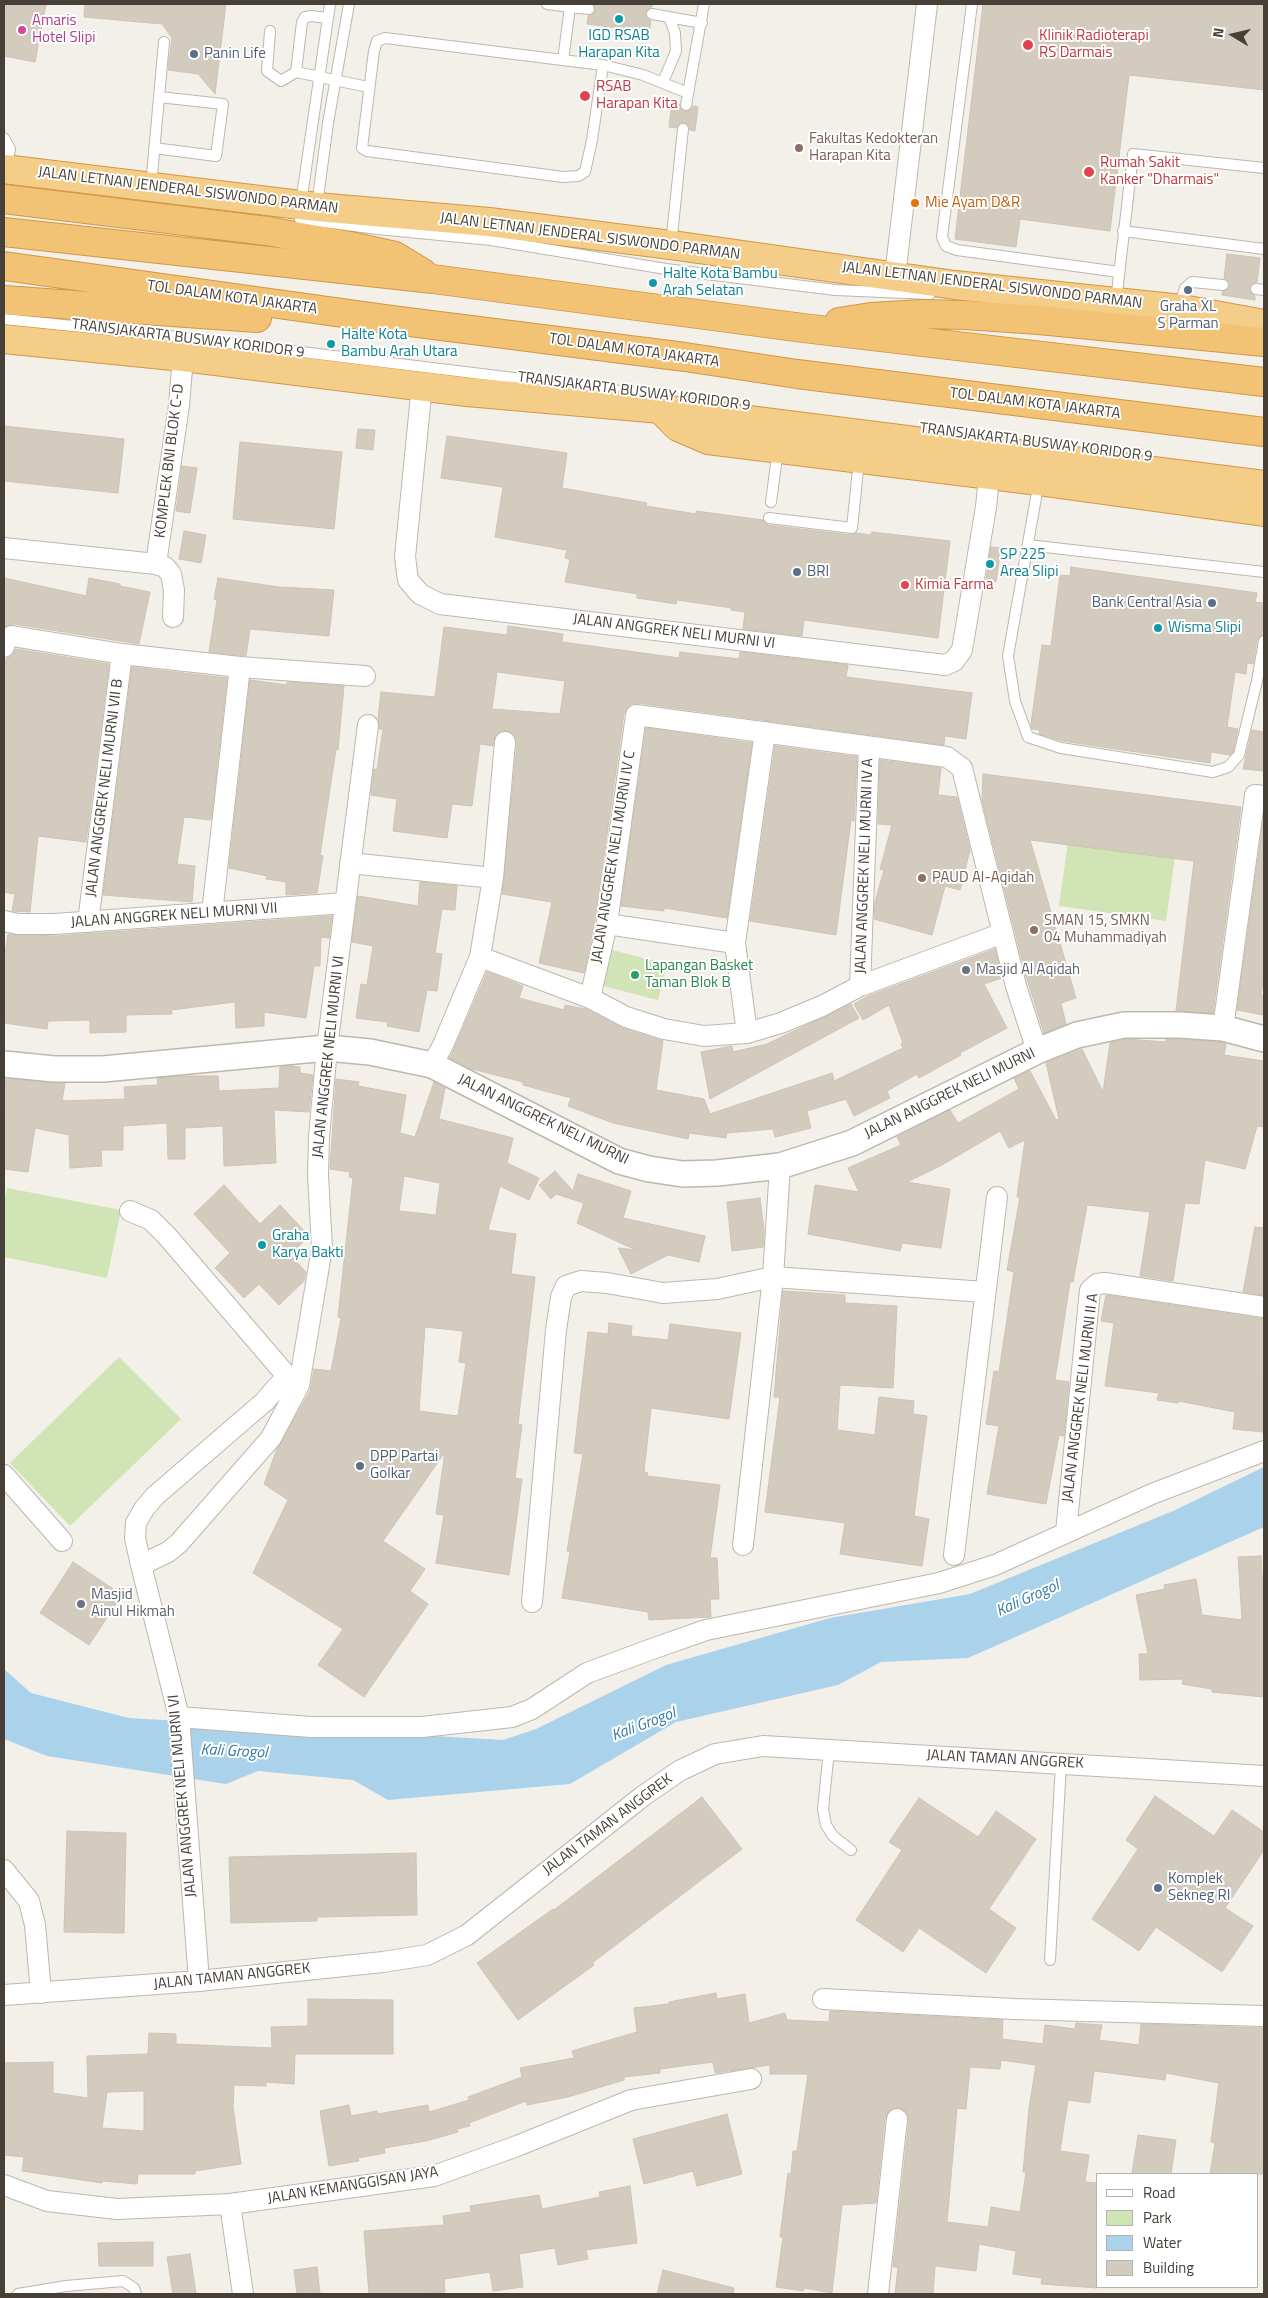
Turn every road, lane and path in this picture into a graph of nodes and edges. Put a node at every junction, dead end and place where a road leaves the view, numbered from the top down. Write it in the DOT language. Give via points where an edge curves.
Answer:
graph roads {
  1 [pos="330,4"];
  2 [pos="349,4"];
  3 [pos="548,4"];
  4 [pos="704,4"];
  5 [pos="927,4"];
  6 [pos="972,4"];
  7 [pos="570,7"];
  8 [pos="589,9"];
  9 [pos="652,14"];
  10 [pos="669,17"];
  11 [pos="328,18"];
  12 [pos="702,23"];
  13 [pos="270,31"];
  14 [pos="164,42"];
  15 [pos="564,60"];
  16 [pos="603,65"];
  17 [pos="296,72"];
  18 [pos="320,76"];
  19 [pos="336,79"];
  20 [pos="663,82"];
  21 [pos="368,87"];
  22 [pos="688,93"];
  23 [pos="159,97"];
  24 [pos="686,105"];
  25 [pos="683,129"];
  26 [pos="4,138"];
  27 [pos="154,148"];
  28 [pos="1264,168"];
  29 [pos="5,169"];
  30 [pos="151,187"];
  31 [pos="4,199"];
  32 [pos="303,210"];
  33 [pos="1123,231"];
  34 [pos="4,232"];
  35 [pos="671,244"];
  36 [pos="1264,249"];
  37 [pos="4,266"];
  38 [pos="1119,272"];
  39 [pos="895,276"];
  40 [pos="433,279"];
  41 [pos="1223,285"];
  42 [pos="4,300"];
  43 [pos="1116,307"];
  44 [pos="4,319"];
  45 [pos="393,320"];
  46 [pos="1198,320"];
  47 [pos="1264,324"];
  48 [pos="803,328"];
  49 [pos="1264,336"];
  50 [pos="4,339"];
  51 [pos="1264,342"];
  52 [pos="183,358"];
  53 [pos="1264,382"];
  54 [pos="422,385"];
  55 [pos="666,403"];
  56 [pos="1264,432"];
  57 [pos="778,449"];
  58 [pos="859,459"];
  59 [pos="989,476"];
  60 [pos="1195,476"];
  61 [pos="1039,481"];
  62 [pos="1264,485"];
  63 [pos="1164,498"];
  64 [pos="771,502"];
  65 [pos="1225,508"];
  66 [pos="1264,512"];
  67 [pos="770,518"];
  68 [pos="1028,546"];
  69 [pos="4,548"];
  70 [pos="156,564"];
  71 [pos="1264,572"];
  72 [pos="173,617"];
  73 [pos="1264,640"];
  74 [pos="5,643"];
  75 [pos="122,654"];
  76 [pos="240,667"];
  77 [pos="365,676"];
  78 [pos="368,725"];
  79 [pos="764,732"];
  80 [pos="505,742"];
  81 [pos="869,747"];
  82 [pos="1260,796"];
  83 [pos="350,863"];
  84 [pos="493,878"];
  85 [pos="345,903"];
  86 [pos="212,913"];
  87 [pos="4,921"];
  88 [pos="88,922"];
  89 [pos="607,924"];
  90 [pos="1003,933"];
  91 [pos="735,943"];
  92 [pos="480,957"];
  93 [pos="860,986"];
  94 [pos="590,998"];
  95 [pos="1224,1028"];
  96 [pos="747,1033"];
  97 [pos="1264,1039"];
  98 [pos="327,1048"];
  99 [pos="1037,1051"];
  100 [pos="4,1064"];
  101 [pos="432,1065"];
  102 [pos="780,1166"];
  103 [pos="997,1197"];
  104 [pos="130,1211"];
  105 [pos="773,1277"];
  106 [pos="986,1292"];
  107 [pos="1264,1307"];
  108 [pos="293,1380"];
  109 [pos="1264,1451"];
  110 [pos="4,1475"];
  111 [pos="1066,1532"];
  112 [pos="62,1541"];
  113 [pos="743,1545"];
  114 [pos="954,1555"];
  115 [pos="141,1565"];
  116 [pos="532,1602"];
  117 [pos="179,1718"];
  118 [pos="829,1750"];
  119 [pos="1061,1764"];
  120 [pos="1264,1776"];
  121 [pos="852,1850"];
  122 [pos="4,1870"];
  123 [pos="1050,1960"];
  124 [pos="199,1981"];
  125 [pos="41,1993"];
  126 [pos="4,1995"];
  127 [pos="823,1999"];
  128 [pos="1264,2016"];
  129 [pos="751,2079"];
  130 [pos="897,2119"];
  131 [pos="4,2185"];
  132 [pos="230,2204"];
  133 [pos="67,2290"];
  134 [pos="18,2294"];
  135 [pos="136,2294"];
  136 [pos="243,2294"];
  137 [pos="878,2294"];
  1 -- 11 [label="lane"];
  2 -- 19 [label="lane"];
  3 -- 7 [label="lane"];
  4 -- 12 [label="lane"];
  5 -- 39 [label="street"];
  6 -- 38 [label="lane" via="942,237 946,246"];
  7 -- 8 [label="lane"];
  7 -- 15 [label="lane"];
  9 -- 10 [label="lane"];
  10 -- 12 [label="lane"];
  10 -- 20 [label="lane" via="675,33 676,51"];
  11 -- 17 [label="lane" via="305,17 302,22"];
  11 -- 18 [label="lane"];
  12 -- 22 [label="lane"];
  13 -- 17 [label="lane" via="267,71 281,81"];
  14 -- 23 [label="lane"];
  15 -- 16 [label="lane"];
  15 -- 21 [label="lane" via="385,38 377,41"];
  16 -- 20 [label="lane"];
  16 -- 21 [label="lane" via="585,172 578,176 563,177 367,151 361,142"];
  17 -- 18 [label="lane"];
  18 -- 19 [label="lane"];
  18 -- 32 [label="lane"];
  19 -- 21 [label="lane"];
  19 -- 32 [label="lane"];
  20 -- 22 [label="lane"];
  22 -- 24 [label="lane"];
  23 -- 27 [label="lane"];
  23 -- 27 [label="lane" via="224,104 216,156"];
  25 -- 35 [label="lane"];
  26 -- 29 [label="lane" via="10,149"];
  27 -- 30 [label="lane"];
  28 -- 33 [label="lane" via="1133,154"];
  29 -- 30 [label="highway, JALAN LETNAN JENDERAL SISWONDO PARMAN"];
  30 -- 32 [label="highway, JALAN LETNAN JENDERAL SISWONDO PARMAN"];
  31 -- 40 [label="highway" via="267,231 350,246 395,256"];
  32 -- 35 [label="highway, JALAN LETNAN JENDERAL SISWONDO PARMAN" via="489,222"];
  32 -- 43 [label="lane" via="378,229 491,240 666,269 835,290"];
  33 -- 36 [label="lane"];
  33 -- 38 [label="lane"];
  34 -- 40 [label="highway"];
  35 -- 39 [label="highway, JALAN LETNAN JENDERAL SISWONDO PARMAN"];
  37 -- 45 [label="highway, TOL DALAM KOTA JAKARTA"];
  38 -- 43 [label="lane"];
  39 -- 43 [label="highway, JALAN LETNAN JENDERAL SISWONDO PARMAN"];
  40 -- 48 [label="highway"];
  41 -- 46 [label="lane" via="1192,282 1185,288 1182,298"];
  42 -- 45 [label="highway" via="282,321"];
  43 -- 46 [label="highway, JALAN LETNAN JENDERAL SISWONDO PARMAN"];
  44 -- 55 [label="lane, TRANSJAKARTA BUSWAY KORIDOR 9" via="170,336"];
  45 -- 56 [label="highway, TOL DALAM KOTA JAKARTA"];
  46 -- 47 [label="highway, JALAN LETNAN JENDERAL SISWONDO PARMAN"];
  46 -- 49 [label="lane"];
  48 -- 51 [label="highway" via="871,317 921,314 1039,320"];
  48 -- 53 [label="highway"];
  50 -- 52 [label="highway"];
  52 -- 54 [label="highway"];
  52 -- 70 [label="street, KOMPLEK BNI BLOK C-D"];
  54 -- 55 [label="highway" via="467,392"];
  54 -- 59 [label="street, JALAN ANGGREK NELI MURNI VI" via="405,557 408,580 420,594 440,604 945,665 962,650"];
  55 -- 57 [label="highway" via="678,427 708,440"];
  55 -- 60 [label="highway"];
  57 -- 58 [label="highway"];
  57 -- 64 [label="lane"];
  58 -- 59 [label="highway"];
  58 -- 67 [label="lane" via="852,528"];
  59 -- 61 [label="highway"];
  60 -- 62 [label="highway"];
  60 -- 63 [label="highway"];
  60 -- 65 [label="highway"];
  61 -- 63 [label="highway"];
  61 -- 68 [label="lane"];
  63 -- 65 [label="highway"];
  65 -- 66 [label="highway"];
  68 -- 71 [label="lane"];
  68 -- 73 [label="lane" via="1008,656 1015,701 1028,737 1061,748 1213,772 1228,767 1238,755"];
  69 -- 70 [label="street"];
  70 -- 72 [label="street" via="171,574"];
  74 -- 75 [label="street" via="12,636"];
  75 -- 76 [label="street"];
  75 -- 88 [label="street, JALAN ANGGREK NELI MURNI VII B"];
  76 -- 77 [label="street"];
  76 -- 86 [label="street"];
  78 -- 83 [label="street, JALAN ANGGREK NELI MURNI VI"];
  79 -- 81 [label="street"];
  79 -- 89 [label="street, JALAN ANGGREK NELI MURNI IV C" via="636,715"];
  79 -- 91 [label="street"];
  80 -- 84 [label="street"];
  81 -- 90 [label="street" via="946,757 962,768"];
  81 -- 93 [label="street, JALAN ANGGREK NELI MURNI IV A"];
  82 -- 95 [label="street"];
  83 -- 84 [label="street"];
  83 -- 85 [label="street, JALAN ANGGREK NELI MURNI VI"];
  84 -- 92 [label="street"];
  85 -- 86 [label="street, JALAN ANGGREK NELI MURNI VII"];
  85 -- 98 [label="street, JALAN ANGGREK NELI MURNI VI"];
  86 -- 88 [label="street, JALAN ANGGREK NELI MURNI VII"];
  87 -- 88 [label="street, JALAN ANGGREK NELI MURNI VII" via="18,924"];
  89 -- 91 [label="street"];
  89 -- 94 [label="street, JALAN ANGGREK NELI MURNI IV C"];
  90 -- 93 [label="street"];
  90 -- 99 [label="street"];
  91 -- 96 [label="street"];
  92 -- 94 [label="street"];
  92 -- 101 [label="street"];
  93 -- 96 [label="street" via="822,1006"];
  94 -- 96 [label="street" via="626,1016 664,1029 704,1036"];
  95 -- 97 [label="street, JALAN ANGGREK NELI MURNI"];
  95 -- 99 [label="street, JALAN ANGGREK NELI MURNI" via="1124,1025 1077,1035"];
  98 -- 100 [label="street, JALAN ANGGREK NELI MURNI" via="103,1069"];
  98 -- 101 [label="street, JALAN ANGGREK NELI MURNI" via="370,1052"];
  98 -- 108 [label="street, JALAN ANGGREK NELI MURNI VI" via="318,1146 322,1248"];
  99 -- 102 [label="street, JALAN ANGGREK NELI MURNI" via="852,1143"];
  101 -- 102 [label="street, JALAN ANGGREK NELI MURNI" via="618,1161 682,1174"];
  102 -- 105 [label="street"];
  103 -- 106 [label="street"];
  104 -- 108 [label="street" via="151,1220 167,1236"];
  105 -- 106 [label="street"];
  105 -- 113 [label="street"];
  105 -- 116 [label="street" via="717,1290 663,1292 581,1282 566,1286 556,1330"];
  106 -- 114 [label="street"];
  107 -- 111 [label="street, JALAN ANGGREK NELI MURNI II A" via="1105,1283 1090,1290"];
  108 -- 115 [label="street, JALAN ANGGREK NELI MURNI VI" via="271,1438 179,1543"];
  108 -- 115 [label="street" via="154,1496 136,1522 135,1538"];
  109 -- 111 [label="street" via="1152,1494"];
  110 -- 112 [label="street"];
  111 -- 117 [label="street" via="995,1565 939,1583 706,1630 587,1673 532,1709 512,1718 368,1727 311,1727"];
  115 -- 117 [label="street, JALAN ANGGREK NELI MURNI VI"];
  117 -- 124 [label="street, JALAN ANGGREK NELI MURNI VI"];
  118 -- 119 [label="street, JALAN TAMAN ANGGREK"];
  118 -- 121 [label="lane" via="823,1809 826,1825 833,1836"];
  118 -- 124 [label="street, JALAN TAMAN ANGGREK" via="763,1746 715,1754 679,1771 467,1935 427,1955"];
  119 -- 120 [label="street, JALAN TAMAN ANGGREK"];
  119 -- 123 [label="lane"];
  122 -- 125 [label="street" via="29,1901 35,1925"];
  124 -- 125 [label="street, JALAN TAMAN ANGGREK"];
  125 -- 126 [label="street, JALAN TAMAN ANGGREK"];
  127 -- 128 [label="street" via="1014,2009"];
  129 -- 132 [label="street, JALAN KEMANGGISAN JAYA" via="631,2100 434,2176"];
  130 -- 137 [label="street"];
  131 -- 132 [label="street, JALAN KEMANGGISAN JAYA" via="47,2201 117,2209"];
  132 -- 136 [label="street"];
  133 -- 134 [label="lane"];
  133 -- 135 [label="lane" via="123,2281 134,2288"];
}
